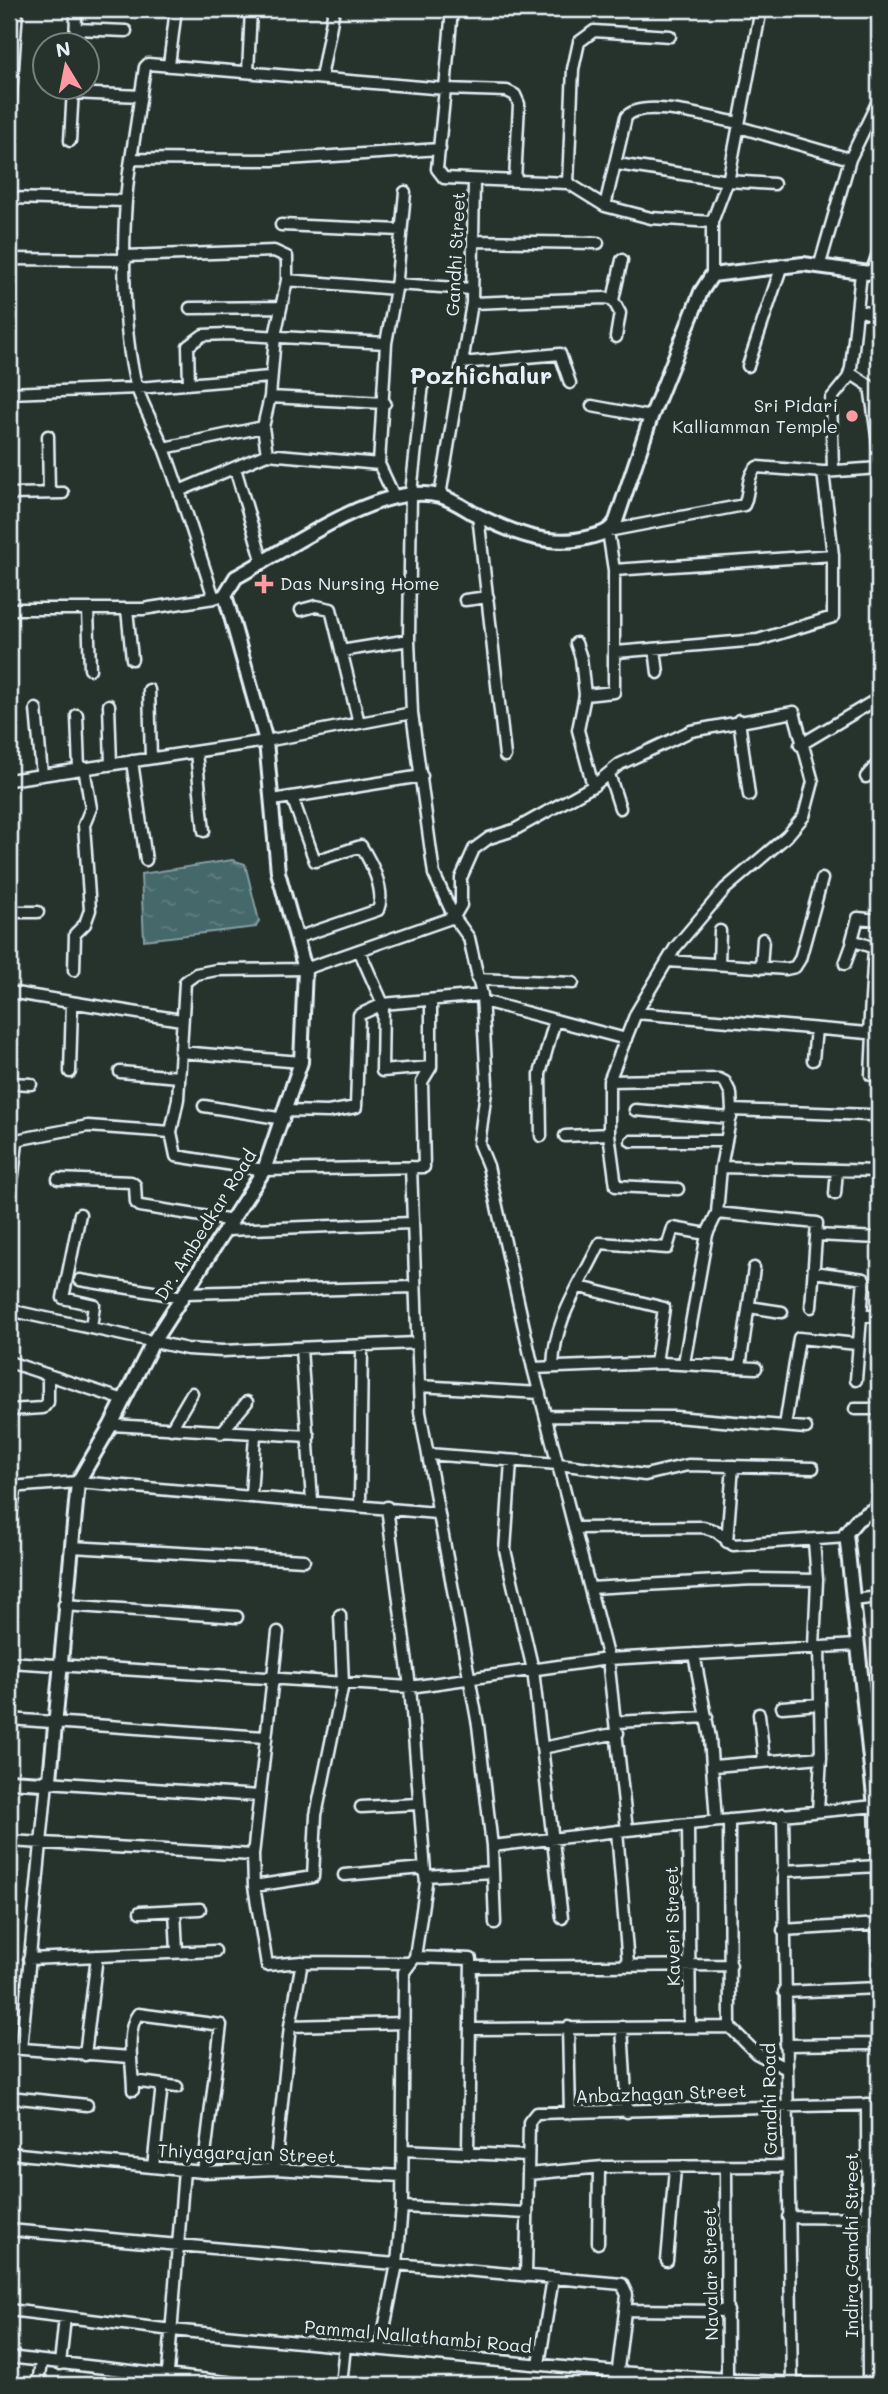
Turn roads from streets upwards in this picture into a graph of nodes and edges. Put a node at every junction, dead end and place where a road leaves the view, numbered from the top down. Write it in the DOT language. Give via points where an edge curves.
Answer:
graph roads {
  1 [pos="17,9"];
  2 [pos="176,9"];
  3 [pos="251,9"];
  4 [pos="334,9"];
  5 [pos="452,9"];
  6 [pos="761,9"];
  7 [pos="76,14"];
  8 [pos="76,29"];
  9 [pos="126,31"];
  10 [pos="76,32"];
  11 [pos="670,36"];
  12 [pos="169,65"];
  13 [pos="248,72"];
  14 [pos="321,78"];
  15 [pos="445,89"];
  16 [pos="102,93"];
  17 [pos="141,96"];
  18 [pos="879,99"];
  19 [pos="72,102"];
  20 [pos="9,125"];
  21 [pos="739,125"];
  22 [pos="70,141"];
  23 [pos="440,149"];
  24 [pos="131,159"];
  25 [pos="850,159"];
  26 [pos="617,164"];
  27 [pos="474,180"];
  28 [pos="514,181"];
  29 [pos="728,181"];
  30 [pos="568,183"];
  31 [pos="774,184"];
  32 [pos="405,192"];
  33 [pos="9,198"];
  34 [pos="126,201"];
  35 [pos="605,206"];
  36 [pos="712,222"];
  37 [pos="281,225"];
  38 [pos="401,230"];
  39 [pos="474,241"];
  40 [pos="598,243"];
  41 [pos="879,255"];
  42 [pos="125,258"];
  43 [pos="9,259"];
  44 [pos="622,260"];
  45 [pos="820,264"];
  46 [pos="782,265"];
  47 [pos="712,275"];
  48 [pos="870,275"];
  49 [pos="287,280"];
  50 [pos="396,287"];
  51 [pos="472,289"];
  52 [pos="613,300"];
  53 [pos="472,303"];
  54 [pos="190,307"];
  55 [pos="281,307"];
  56 [pos="857,310"];
  57 [pos="879,316"];
  58 [pos="275,336"];
  59 [pos="616,337"];
  60 [pos="386,343"];
  61 [pos="462,363"];
  62 [pos="748,366"];
  63 [pos="850,373"];
  64 [pos="269,377"];
  65 [pos="570,383"];
  66 [pos="189,384"];
  67 [pos="423,384"];
  68 [pos="138,388"];
  69 [pos="9,393"];
  70 [pos="270,397"];
  71 [pos="385,404"];
  72 [pos="592,405"];
  73 [pos="651,417"];
  74 [pos="263,427"];
  75 [pos="48,436"];
  76 [pos="164,448"];
  77 [pos="879,450"];
  78 [pos="267,454"];
  79 [pos="379,464"];
  80 [pos="235,468"];
  81 [pos="879,468"];
  82 [pos="828,470"];
  83 [pos="179,491"];
  84 [pos="63,493"];
  85 [pos="411,493"];
  86 [pos="9,494"];
  87 [pos="49,494"];
  88 [pos="394,496"];
  89 [pos="440,496"];
  90 [pos="478,515"];
  91 [pos="608,531"];
  92 [pos="833,555"];
  93 [pos="263,563"];
  94 [pos="614,570"];
  95 [pos="220,596"];
  96 [pos="488,597"];
  97 [pos="465,600"];
  98 [pos="9,609"];
  99 [pos="127,609"];
  100 [pos="88,610"];
  101 [pos="301,610"];
  102 [pos="409,640"];
  103 [pos="576,643"];
  104 [pos="655,649"];
  105 [pos="341,651"];
  106 [pos="616,652"];
  107 [pos="132,659"];
  108 [pos="90,669"];
  109 [pos="658,673"];
  110 [pos="149,690"];
  111 [pos="585,695"];
  112 [pos="879,698"];
  113 [pos="109,705"];
  114 [pos="36,709"];
  115 [pos="412,713"];
  116 [pos="78,715"];
  117 [pos="740,720"];
  118 [pos="359,723"];
  119 [pos="266,741"];
  120 [pos="800,744"];
  121 [pos="195,752"];
  122 [pos="505,756"];
  123 [pos="151,758"];
  124 [pos="132,761"];
  125 [pos="879,762"];
  126 [pos="111,765"];
  127 [pos="82,769"];
  128 [pos="609,774"];
  129 [pos="42,775"];
  130 [pos="422,776"];
  131 [pos="866,777"];
  132 [pos="9,780"];
  133 [pos="593,786"];
  134 [pos="749,795"];
  135 [pos="292,797"];
  136 [pos="273,800"];
  137 [pos="620,808"];
  138 [pos="204,831"];
  139 [pos="9,837"];
  140 [pos="9,854"];
  141 [pos="146,860"];
  142 [pos="9,868"];
  143 [pos="822,879"];
  144 [pos="9,912"];
  145 [pos="38,912"];
  146 [pos="454,917"];
  147 [pos="879,920"];
  148 [pos="720,931"];
  149 [pos="296,938"];
  150 [pos="764,939"];
  151 [pos="853,942"];
  152 [pos="359,950"];
  153 [pos="667,961"];
  154 [pos="719,964"];
  155 [pos="845,964"];
  156 [pos="761,968"];
  157 [pos="305,969"];
  158 [pos="74,970"];
  159 [pos="477,979"];
  160 [pos="573,983"];
  161 [pos="9,992"];
  162 [pos="483,998"];
  163 [pos="430,1000"];
  164 [pos="72,1003"];
  165 [pos="383,1004"];
  166 [pos="636,1013"];
  167 [pos="181,1020"];
  168 [pos="555,1020"];
  169 [pos="816,1029"];
  170 [pos="874,1034"];
  171 [pos="626,1039"];
  172 [pos="180,1052"];
  173 [pos="813,1060"];
  174 [pos="301,1062"];
  175 [pos="431,1067"];
  176 [pos="70,1072"];
  177 [pos="120,1072"];
  178 [pos="871,1076"];
  179 [pos="179,1077"];
  180 [pos="610,1081"];
  181 [pos="9,1083"];
  182 [pos="32,1084"];
  183 [pos="204,1106"];
  184 [pos="635,1110"];
  185 [pos="732,1114"];
  186 [pos="285,1115"];
  187 [pos="870,1115"];
  188 [pos="171,1132"];
  189 [pos="610,1134"];
  190 [pos="541,1136"];
  191 [pos="565,1136"];
  192 [pos="631,1141"];
  193 [pos="13,1142"];
  194 [pos="726,1142"];
  195 [pos="411,1167"];
  196 [pos="721,1167"];
  197 [pos="264,1170"];
  198 [pos="837,1170"];
  199 [pos="879,1171"];
  200 [pos="58,1179"];
  201 [pos="678,1189"];
  202 [pos="835,1194"];
  203 [pos="9,1206"];
  204 [pos="718,1213"];
  205 [pos="80,1214"];
  206 [pos="411,1223"];
  207 [pos="230,1226"];
  208 [pos="707,1234"];
  209 [pos="816,1235"];
  210 [pos="879,1238"];
  211 [pos="754,1268"];
  212 [pos="814,1272"];
  213 [pos="80,1280"];
  214 [pos="415,1287"];
  215 [pos="580,1287"];
  216 [pos="184,1295"];
  217 [pos="749,1307"];
  218 [pos="811,1307"];
  219 [pos="9,1310"];
  220 [pos="782,1312"];
  221 [pos="861,1316"];
  222 [pos="879,1316"];
  223 [pos="90,1328"];
  224 [pos="153,1342"];
  225 [pos="416,1343"];
  226 [pos="857,1344"];
  227 [pos="362,1346"];
  228 [pos="301,1349"];
  229 [pos="9,1362"];
  230 [pos="656,1363"];
  231 [pos="684,1363"];
  232 [pos="553,1367"];
  233 [pos="740,1367"];
  234 [pos="533,1368"];
  235 [pos="756,1368"];
  236 [pos="48,1375"];
  237 [pos="856,1380"];
  238 [pos="419,1386"];
  239 [pos="192,1393"];
  240 [pos="540,1393"];
  241 [pos="124,1400"];
  242 [pos="247,1402"];
  243 [pos="855,1409"];
  244 [pos="879,1409"];
  245 [pos="9,1410"];
  246 [pos="546,1416"];
  247 [pos="111,1425"];
  248 [pos="785,1426"];
  249 [pos="806,1428"];
  250 [pos="171,1429"];
  251 [pos="222,1433"];
  252 [pos="255,1435"];
  253 [pos="309,1436"];
  254 [pos="428,1454"];
  255 [pos="510,1461"];
  256 [pos="558,1464"];
  257 [pos="733,1466"];
  258 [pos="813,1468"];
  259 [pos="78,1482"];
  260 [pos="12,1487"];
  261 [pos="251,1495"];
  262 [pos="312,1500"];
  263 [pos="359,1504"];
  264 [pos="879,1506"];
  265 [pos="387,1507"];
  266 [pos="436,1513"];
  267 [pos="9,1524"];
  268 [pos="575,1528"];
  269 [pos="846,1537"];
  270 [pos="814,1541"];
  271 [pos="727,1542"];
  272 [pos="71,1547"];
  273 [pos="304,1560"];
  274 [pos="817,1580"];
  275 [pos="590,1588"];
  276 [pos="879,1597"];
  277 [pos="853,1600"];
  278 [pos="64,1605"];
  279 [pos="340,1615"];
  280 [pos="237,1617"];
  281 [pos="278,1632"];
  282 [pos="858,1645"];
  283 [pos="816,1647"];
  284 [pos="694,1654"];
  285 [pos="608,1659"];
  286 [pos="9,1662"];
  287 [pos="60,1664"];
  288 [pos="533,1670"];
  289 [pos="271,1677"];
  290 [pos="470,1679"];
  291 [pos="343,1684"];
  292 [pos="410,1687"];
  293 [pos="820,1704"];
  294 [pos="782,1707"];
  295 [pos="759,1714"];
  296 [pos="707,1717"];
  297 [pos="9,1719"];
  298 [pos="57,1722"];
  299 [pos="617,1728"];
  300 [pos="265,1737"];
  301 [pos="542,1748"];
  302 [pos="874,1751"];
  303 [pos="821,1757"];
  304 [pos="764,1760"];
  305 [pos="714,1766"];
  306 [pos="9,1781"];
  307 [pos="47,1782"];
  308 [pos="259,1796"];
  309 [pos="418,1804"];
  310 [pos="877,1806"];
  311 [pos="361,1807"];
  312 [pos="818,1811"];
  313 [pos="783,1814"];
  314 [pos="729,1820"];
  315 [pos="716,1821"];
  316 [pos="688,1824"];
  317 [pos="622,1830"];
  318 [pos="553,1839"];
  319 [pos="9,1841"];
  320 [pos="44,1843"];
  321 [pos="492,1846"];
  322 [pos="253,1855"];
  323 [pos="877,1866"];
  324 [pos="783,1871"];
  325 [pos="425,1872"];
  326 [pos="493,1872"];
  327 [pos="344,1875"];
  328 [pos="254,1886"];
  329 [pos="200,1909"];
  330 [pos="175,1911"];
  331 [pos="140,1912"];
  332 [pos="562,1918"];
  333 [pos="495,1923"];
  334 [pos="879,1924"];
  335 [pos="783,1930"];
  336 [pos="177,1951"];
  337 [pos="215,1951"];
  338 [pos="97,1956"];
  339 [pos="29,1959"];
  340 [pos="412,1960"];
  341 [pos="302,1962"];
  342 [pos="628,1964"];
  343 [pos="689,1964"];
  344 [pos="731,1965"];
  345 [pos="471,1967"];
  346 [pos="878,1988"];
  347 [pos="784,1992"];
  348 [pos="403,2023"];
  349 [pos="290,2026"];
  350 [pos="568,2027"];
  351 [pos="622,2027"];
  352 [pos="690,2027"];
  353 [pos="730,2027"];
  354 [pos="471,2029"];
  355 [pos="785,2045"];
  356 [pos="9,2048"];
  357 [pos="21,2049"];
  358 [pos="85,2055"];
  359 [pos="130,2057"];
  360 [pos="785,2068"];
  361 [pos="162,2085"];
  362 [pos="177,2087"];
  363 [pos="9,2097"];
  364 [pos="867,2104"];
  365 [pos="879,2104"];
  366 [pos="87,2105"];
  367 [pos="786,2105"];
  368 [pos="626,2112"];
  369 [pos="570,2113"];
  370 [pos="402,2150"];
  371 [pos="468,2151"];
  372 [pos="9,2153"];
  373 [pos="528,2156"];
  374 [pos="787,2166"];
  375 [pos="153,2167"];
  376 [pos="726,2167"];
  377 [pos="599,2168"];
  378 [pos="275,2169"];
  379 [pos="675,2169"];
  380 [pos="184,2170"];
  381 [pos="203,2172"];
  382 [pos="528,2174"];
  383 [pos="401,2176"];
  384 [pos="402,2207"];
  385 [pos="527,2213"];
  386 [pos="788,2217"];
  387 [pos="874,2218"];
  388 [pos="9,2230"];
  389 [pos="598,2243"];
  390 [pos="178,2245"];
  391 [pos="667,2261"];
  392 [pos="397,2264"];
  393 [pos="526,2276"];
  394 [pos="554,2278"];
  395 [pos="625,2310"];
  396 [pos="9,2311"];
  397 [pos="728,2311"];
  398 [pos="65,2317"];
  399 [pos="172,2330"];
  400 [pos="345,2346"];
  401 [pos="380,2349"];
  402 [pos="18,2358"];
  403 [pos="41,2361"];
  404 [pos="60,2364"];
  405 [pos="539,2364"];
  406 [pos="617,2372"];
  407 [pos="167,2381"];
  408 [pos="683,2381"];
  409 [pos="727,2381"];
  410 [pos="789,2384"];
  411 [pos="38,2385"];
  412 [pos="253,2385"];
  413 [pos="341,2385"];
  414 [pos="616,2385"];
  415 [pos="826,2385"];
  416 [pos="868,2385"];
  1 -- 20 [label="street"];
  2 -- 12 [label="street"];
  3 -- 13 [label="street"];
  4 -- 14 [label="street"];
  5 -- 15 [label="street"];
  6 -- 21 [label="street"];
  7 -- 8 [label="street"];
  8 -- 9 [label="street"];
  8 -- 10 [label="street"];
  11 -- 30 [label="street" via="594,31 579,42 573,69"];
  12 -- 13 [label="street"];
  12 -- 17 [label="street" via="146,65"];
  13 -- 14 [label="street"];
  14 -- 15 [label="street"];
  15 -- 23 [label="street"];
  15 -- 28 [label="street" via="515,95 519,104"];
  16 -- 17 [label="street"];
  17 -- 24 [label="street"];
  18 -- 25 [label="street"];
  19 -- 22 [label="street"];
  21 -- 25 [label="street"];
  21 -- 26 [label="street" via="638,108 626,117"];
  21 -- 29 [label="street"];
  23 -- 24 [label="street" via="272,160"];
  23 -- 27 [label="street" via="440,175"];
  24 -- 34 [label="street"];
  25 -- 45 [label="street"];
  26 -- 29 [label="street"];
  26 -- 35 [label="street"];
  27 -- 28 [label="street"];
  27 -- 39 [label="street, Gandhi Street"];
  28 -- 30 [label="street"];
  29 -- 31 [label="street"];
  29 -- 36 [label="street"];
  30 -- 35 [label="street"];
  32 -- 38 [label="street"];
  33 -- 34 [label="street"];
  34 -- 42 [label="street"];
  35 -- 36 [label="street" via="651,218"];
  36 -- 47 [label="street"];
  37 -- 38 [label="street"];
  38 -- 50 [label="street"];
  39 -- 40 [label="street"];
  39 -- 51 [label="street, Gandhi Street"];
  41 -- 48 [label="street"];
  42 -- 43 [label="street"];
  42 -- 49 [label="street" via="274,251 287,257"];
  42 -- 68 [label="street" via="130,345"];
  44 -- 52 [label="street"];
  45 -- 46 [label="street"];
  45 -- 48 [label="street"];
  46 -- 47 [label="street"];
  46 -- 62 [label="street"];
  47 -- 73 [label="street"];
  48 -- 56 [label="street"];
  49 -- 50 [label="street"];
  49 -- 55 [label="street"];
  50 -- 51 [label="street"];
  50 -- 60 [label="street"];
  51 -- 53 [label="street, Gandhi Street"];
  52 -- 53 [label="street"];
  52 -- 59 [label="street" via="620,313"];
  53 -- 61 [label="street, Gandhi Street"];
  54 -- 55 [label="street"];
  55 -- 58 [label="street"];
  56 -- 57 [label="street"];
  56 -- 63 [label="street"];
  58 -- 60 [label="street"];
  58 -- 64 [label="street"];
  58 -- 66 [label="street" via="215,334 190,341"];
  60 -- 71 [label="street"];
  61 -- 65 [label="street" via="561,355"];
  61 -- 89 [label="street, Gandhi Street"];
  63 -- 77 [label="street" via="870,386"];
  63 -- 82 [label="street" via="831,399"];
  64 -- 66 [label="street"];
  64 -- 70 [label="street"];
  66 -- 68 [label="street"];
  67 -- 85 [label="street"];
  68 -- 69 [label="street"];
  68 -- 76 [label="street"];
  70 -- 71 [label="street"];
  70 -- 74 [label="street"];
  71 -- 79 [label="street"];
  72 -- 73 [label="street"];
  73 -- 91 [label="street" via="616,522"];
  74 -- 76 [label="street"];
  74 -- 78 [label="street"];
  75 -- 87 [label="street"];
  76 -- 83 [label="street"];
  78 -- 79 [label="street"];
  78 -- 80 [label="street"];
  79 -- 88 [label="street"];
  80 -- 83 [label="street"];
  80 -- 93 [label="street"];
  81 -- 82 [label="street"];
  82 -- 91 [label="street" via="757,467 750,475 744,505"];
  82 -- 92 [label="street"];
  83 -- 95 [label="street"];
  84 -- 87 [label="street"];
  85 -- 88 [label="street"];
  85 -- 89 [label="street"];
  85 -- 102 [label="street"];
  86 -- 87 [label="street"];
  88 -- 93 [label="street" via="327,526"];
  89 -- 90 [label="street"];
  90 -- 91 [label="street" via="550,541 584,539"];
  90 -- 96 [label="street"];
  91 -- 94 [label="street"];
  92 -- 94 [label="street"];
  92 -- 104 [label="street" via="833,617 758,640"];
  93 -- 95 [label="street" via="236,577"];
  94 -- 106 [label="street"];
  95 -- 99 [label="street"];
  95 -- 119 [label="street, Dr. Ambedkar Road"];
  96 -- 97 [label="street"];
  96 -- 122 [label="street"];
  98 -- 100 [label="street"];
  99 -- 100 [label="street"];
  99 -- 107 [label="street"];
  100 -- 108 [label="street"];
  101 -- 105 [label="street" via="331,609"];
  102 -- 105 [label="street"];
  102 -- 115 [label="street"];
  103 -- 111 [label="street"];
  104 -- 106 [label="street"];
  104 -- 109 [label="street"];
  105 -- 118 [label="street"];
  106 -- 111 [label="street" via="614,692"];
  110 -- 123 [label="street"];
  111 -- 133 [label="street" via="578,730"];
  112 -- 120 [label="street"];
  113 -- 126 [label="street"];
  114 -- 129 [label="street"];
  115 -- 118 [label="street"];
  115 -- 130 [label="street"];
  116 -- 127 [label="street"];
  117 -- 120 [label="street" via="794,712"];
  117 -- 128 [label="street" via="691,731 620,764"];
  117 -- 134 [label="street"];
  118 -- 119 [label="street"];
  119 -- 121 [label="street"];
  119 -- 136 [label="street, Dr. Ambedkar Road"];
  120 -- 153 [label="street" via="813,782 804,816 725,889"];
  121 -- 123 [label="street"];
  121 -- 138 [label="street"];
  123 -- 124 [label="street"];
  124 -- 126 [label="street"];
  124 -- 141 [label="street"];
  125 -- 131 [label="street"];
  126 -- 127 [label="street"];
  127 -- 129 [label="street"];
  127 -- 158 [label="street" via="91,808 84,825 90,911 75,934"];
  128 -- 133 [label="street"];
  128 -- 137 [label="street"];
  129 -- 132 [label="street"];
  130 -- 135 [label="street"];
  130 -- 146 [label="street" via="434,874"];
  133 -- 146 [label="street" via="474,849 461,878 461,905"];
  135 -- 136 [label="street"];
  135 -- 149 [label="street" via="314,861 361,846 370,860 381,902 378,909"];
  136 -- 149 [label="street, Dr. Ambedkar Road" via="278,872"];
  139 -- 140 [label="street"];
  140 -- 142 [label="street"];
  143 -- 156 [label="street" via="795,967"];
  144 -- 145 [label="street"];
  146 -- 152 [label="street"];
  146 -- 159 [label="street" via="469,938"];
  147 -- 151 [label="street" via="858,918"];
  148 -- 154 [label="street"];
  149 -- 157 [label="street, Dr. Ambedkar Road"];
  150 -- 156 [label="street"];
  151 -- 155 [label="street"];
  151 -- 170 [label="street" via="874,948"];
  152 -- 157 [label="street"];
  152 -- 165 [label="street"];
  153 -- 154 [label="street"];
  153 -- 166 [label="street"];
  154 -- 156 [label="street"];
  157 -- 167 [label="street" via="216,970 188,977"];
  157 -- 174 [label="street, Dr. Ambedkar Road"];
  159 -- 160 [label="street"];
  159 -- 162 [label="street"];
  161 -- 164 [label="street"];
  162 -- 163 [label="street"];
  162 -- 168 [label="street"];
  162 -- 234 [label="street" via="486,1084 479,1144 488,1166"];
  163 -- 165 [label="street"];
  163 -- 175 [label="street"];
  164 -- 167 [label="street"];
  164 -- 176 [label="street"];
  165 -- 175 [label="street" via="382,1071"];
  165 -- 186 [label="street" via="359,1015 356,1107"];
  166 -- 169 [label="street"];
  166 -- 171 [label="street"];
  167 -- 172 [label="street"];
  168 -- 171 [label="street"];
  168 -- 190 [label="street" via="540,1074"];
  169 -- 170 [label="street"];
  169 -- 173 [label="street"];
  170 -- 178 [label="street"];
  171 -- 180 [label="street"];
  172 -- 174 [label="street"];
  172 -- 179 [label="street"];
  174 -- 186 [label="street, Dr. Ambedkar Road"];
  175 -- 195 [label="street" via="422,1082 424,1167"];
  177 -- 179 [label="street"];
  179 -- 188 [label="street"];
  180 -- 185 [label="street" via="719,1079 731,1094"];
  180 -- 189 [label="street"];
  181 -- 182 [label="street"];
  183 -- 186 [label="street"];
  184 -- 185 [label="street"];
  185 -- 187 [label="street"];
  185 -- 194 [label="street"];
  186 -- 197 [label="street, Dr. Ambedkar Road"];
  188 -- 193 [label="street" via="88,1126"];
  188 -- 197 [label="street" via="176,1156"];
  189 -- 191 [label="street"];
  189 -- 201 [label="street" via="615,1186"];
  192 -- 194 [label="street"];
  193 -- 203 [label="street"];
  194 -- 196 [label="street"];
  195 -- 197 [label="street"];
  195 -- 206 [label="street"];
  196 -- 198 [label="street"];
  196 -- 204 [label="street"];
  197 -- 207 [label="street, Dr. Ambedkar Road"];
  198 -- 199 [label="street"];
  198 -- 202 [label="street"];
  200 -- 207 [label="street" via="131,1182 140,1206"];
  204 -- 208 [label="street"];
  204 -- 209 [label="street" via="817,1223"];
  205 -- 223 [label="street" via="63,1298 94,1305"];
  206 -- 207 [label="street"];
  206 -- 214 [label="street"];
  207 -- 216 [label="street, Dr. Ambedkar Road"];
  208 -- 215 [label="street" via="673,1228 667,1248 600,1243"];
  208 -- 231 [label="street"];
  209 -- 210 [label="street"];
  209 -- 212 [label="street"];
  211 -- 217 [label="street"];
  212 -- 218 [label="street"];
  212 -- 221 [label="street" via="864,1279"];
  213 -- 216 [label="street"];
  214 -- 216 [label="street"];
  214 -- 225 [label="street"];
  215 -- 230 [label="street" via="664,1308"];
  215 -- 232 [label="street" via="556,1331"];
  216 -- 224 [label="street, Dr. Ambedkar Road"];
  217 -- 220 [label="street"];
  217 -- 233 [label="street"];
  219 -- 223 [label="street"];
  221 -- 222 [label="street"];
  221 -- 226 [label="street"];
  223 -- 224 [label="street"];
  224 -- 228 [label="street" via="222,1352"];
  224 -- 241 [label="street, Dr. Ambedkar Road"];
  225 -- 227 [label="street"];
  225 -- 238 [label="street"];
  226 -- 237 [label="street"];
  226 -- 248 [label="street" via="799,1338"];
  227 -- 228 [label="street"];
  227 -- 263 [label="street"];
  228 -- 253 [label="street"];
  229 -- 236 [label="street"];
  230 -- 231 [label="street"];
  230 -- 232 [label="street"];
  231 -- 233 [label="street"];
  232 -- 234 [label="street"];
  233 -- 235 [label="street"];
  234 -- 240 [label="street"];
  236 -- 241 [label="street"];
  236 -- 245 [label="street" via="48,1402 43,1408"];
  238 -- 240 [label="street"];
  238 -- 254 [label="street"];
  239 -- 250 [label="street"];
  240 -- 246 [label="street"];
  241 -- 247 [label="street, Dr. Ambedkar Road"];
  242 -- 251 [label="street"];
  243 -- 244 [label="street"];
  246 -- 248 [label="street" via="674,1417"];
  246 -- 256 [label="street"];
  247 -- 250 [label="street"];
  247 -- 259 [label="street, Dr. Ambedkar Road"];
  248 -- 249 [label="street"];
  250 -- 251 [label="street"];
  251 -- 252 [label="street"];
  252 -- 253 [label="street"];
  252 -- 261 [label="street"];
  253 -- 262 [label="street"];
  254 -- 255 [label="street"];
  254 -- 266 [label="street"];
  255 -- 256 [label="street"];
  255 -- 288 [label="street" via="505,1549"];
  256 -- 257 [label="street" via="645,1475 688,1465"];
  256 -- 268 [label="street"];
  257 -- 258 [label="street"];
  257 -- 271 [label="street"];
  259 -- 260 [label="street"];
  259 -- 261 [label="street"];
  259 -- 272 [label="street, Dr. Ambedkar Road"];
  260 -- 267 [label="street"];
  261 -- 262 [label="street"];
  262 -- 263 [label="street"];
  263 -- 265 [label="street"];
  264 -- 269 [label="street" via="857,1520"];
  265 -- 266 [label="street"];
  265 -- 292 [label="street"];
  266 -- 290 [label="street"];
  268 -- 271 [label="street" via="703,1527"];
  268 -- 275 [label="street"];
  269 -- 270 [label="street"];
  269 -- 277 [label="street"];
  270 -- 271 [label="street"];
  270 -- 274 [label="street"];
  272 -- 273 [label="street"];
  272 -- 278 [label="street, Dr. Ambedkar Road"];
  274 -- 275 [label="street"];
  274 -- 283 [label="street"];
  275 -- 285 [label="street"];
  276 -- 277 [label="street"];
  277 -- 282 [label="street"];
  278 -- 280 [label="street"];
  278 -- 287 [label="street, Dr. Ambedkar Road"];
  279 -- 291 [label="street"];
  281 -- 289 [label="street"];
  282 -- 283 [label="street"];
  282 -- 302 [label="street"];
  283 -- 284 [label="street"];
  283 -- 293 [label="street"];
  284 -- 285 [label="street"];
  284 -- 296 [label="street"];
  285 -- 288 [label="street"];
  285 -- 299 [label="street"];
  286 -- 287 [label="street"];
  287 -- 289 [label="street"];
  287 -- 298 [label="street, Dr. Ambedkar Road"];
  288 -- 290 [label="street"];
  288 -- 301 [label="street"];
  289 -- 291 [label="street"];
  289 -- 300 [label="street"];
  290 -- 292 [label="street"];
  290 -- 321 [label="street"];
  291 -- 292 [label="street"];
  291 -- 328 [label="street" via="316,1815 313,1877"];
  292 -- 309 [label="street"];
  293 -- 294 [label="street"];
  293 -- 303 [label="street"];
  295 -- 304 [label="street"];
  296 -- 299 [label="street"];
  296 -- 305 [label="street"];
  297 -- 298 [label="street"];
  298 -- 300 [label="street"];
  298 -- 307 [label="street, Dr. Ambedkar Road"];
  299 -- 301 [label="street"];
  299 -- 317 [label="street"];
  300 -- 308 [label="street"];
  301 -- 318 [label="street"];
  302 -- 310 [label="street"];
  303 -- 304 [label="street"];
  303 -- 312 [label="street"];
  304 -- 305 [label="street"];
  305 -- 315 [label="street"];
  306 -- 307 [label="street"];
  307 -- 308 [label="street"];
  307 -- 320 [label="street"];
  308 -- 322 [label="street"];
  309 -- 311 [label="street"];
  309 -- 325 [label="street"];
  310 -- 312 [label="street"];
  310 -- 323 [label="street"];
  312 -- 313 [label="street"];
  313 -- 314 [label="street"];
  313 -- 324 [label="street, Gandhi Road"];
  314 -- 315 [label="street"];
  314 -- 344 [label="street"];
  315 -- 316 [label="street"];
  316 -- 317 [label="street"];
  316 -- 343 [label="street, Kaveri Street"];
  317 -- 318 [label="street"];
  317 -- 342 [label="street"];
  318 -- 321 [label="street"];
  318 -- 332 [label="street"];
  319 -- 320 [label="street"];
  320 -- 322 [label="street"];
  320 -- 339 [label="street"];
  321 -- 326 [label="street"];
  322 -- 328 [label="street"];
  323 -- 324 [label="street"];
  323 -- 334 [label="street"];
  324 -- 335 [label="street, Gandhi Road"];
  325 -- 326 [label="street"];
  325 -- 327 [label="street"];
  325 -- 340 [label="street"];
  326 -- 333 [label="street"];
  328 -- 341 [label="street" via="267,1965"];
  329 -- 330 [label="street"];
  330 -- 331 [label="street"];
  330 -- 336 [label="street"];
  334 -- 335 [label="street"];
  334 -- 346 [label="street"];
  335 -- 347 [label="street, Gandhi Road"];
  336 -- 337 [label="street"];
  336 -- 338 [label="street"];
  338 -- 339 [label="street"];
  338 -- 358 [label="street"];
  339 -- 357 [label="street"];
  340 -- 341 [label="street"];
  340 -- 345 [label="street" via="466,1957 471,1959"];
  340 -- 348 [label="street" via="404,1972"];
  341 -- 349 [label="street"];
  342 -- 343 [label="street"];
  342 -- 345 [label="street"];
  343 -- 344 [label="street"];
  343 -- 352 [label="street, Kaveri Street"];
  344 -- 353 [label="street"];
  345 -- 354 [label="street"];
  346 -- 347 [label="street"];
  346 -- 355 [label="street" via="876,2043"];
  347 -- 355 [label="street, Gandhi Road"];
  348 -- 349 [label="street"];
  348 -- 370 [label="street"];
  349 -- 378 [label="street"];
  350 -- 351 [label="street"];
  350 -- 354 [label="street"];
  350 -- 369 [label="street"];
  351 -- 352 [label="street"];
  351 -- 368 [label="street"];
  352 -- 353 [label="street"];
  353 -- 360 [label="street" via="756,2053"];
  354 -- 371 [label="street"];
  355 -- 360 [label="street, Gandhi Road"];
  356 -- 357 [label="street"];
  357 -- 358 [label="street"];
  358 -- 359 [label="street"];
  359 -- 361 [label="street" via="133,2086"];
  359 -- 381 [label="street" via="138,2014 221,2025"];
  360 -- 367 [label="street, Gandhi Road"];
  361 -- 362 [label="street"];
  361 -- 375 [label="street"];
  363 -- 366 [label="street"];
  364 -- 365 [label="street, Anbazhagan Street"];
  364 -- 367 [label="street, Anbazhagan Street"];
  364 -- 387 [label="street, Indira Gandhi Street"];
  367 -- 368 [label="street, Anbazhagan Street"];
  367 -- 374 [label="street, Gandhi Road"];
  368 -- 369 [label="street, Anbazhagan Street"];
  369 -- 373 [label="street, Anbazhagan Street" via="536,2113 529,2122"];
  370 -- 371 [label="street"];
  370 -- 383 [label="street"];
  371 -- 373 [label="street"];
  372 -- 375 [label="street, Thiyagarajan Street"];
  373 -- 382 [label="street"];
  374 -- 376 [label="street"];
  374 -- 386 [label="street, Gandhi Road"];
  375 -- 380 [label="street, Thiyagarajan Street"];
  376 -- 379 [label="street"];
  376 -- 397 [label="street, Navalar Street"];
  377 -- 379 [label="street"];
  377 -- 382 [label="street"];
  377 -- 389 [label="street"];
  378 -- 381 [label="street, Thiyagarajan Street"];
  378 -- 383 [label="street, Thiyagarajan Street"];
  379 -- 391 [label="street"];
  380 -- 381 [label="street, Thiyagarajan Street"];
  380 -- 390 [label="street"];
  382 -- 385 [label="street"];
  383 -- 384 [label="street"];
  384 -- 385 [label="street"];
  384 -- 392 [label="street"];
  385 -- 393 [label="street"];
  386 -- 387 [label="street"];
  386 -- 410 [label="street, Gandhi Road"];
  387 -- 416 [label="street, Indira Gandhi Street"];
  388 -- 390 [label="street"];
  390 -- 392 [label="street"];
  390 -- 399 [label="street"];
  392 -- 393 [label="street"];
  392 -- 401 [label="street"];
  393 -- 394 [label="street"];
  394 -- 395 [label="street" via="622,2284 627,2295"];
  394 -- 405 [label="street"];
  395 -- 397 [label="street"];
  395 -- 406 [label="street"];
  396 -- 398 [label="street, Pammal Nallathambi Road"];
  397 -- 409 [label="street, Navalar Street"];
  398 -- 399 [label="street, Pammal Nallathambi Road"];
  398 -- 404 [label="street"];
  399 -- 400 [label="street, Pammal Nallathambi Road"];
  399 -- 407 [label="street"];
  400 -- 401 [label="street, Pammal Nallathambi Road"];
  400 -- 413 [label="street"];
  401 -- 405 [label="street, Pammal Nallathambi Road"];
  402 -- 403 [label="street"];
  403 -- 404 [label="street"];
  403 -- 411 [label="street"];
  404 -- 407 [label="street"];
  405 -- 406 [label="street, Pammal Nallathambi Road"];
  406 -- 408 [label="street, Pammal Nallathambi Road"];
  406 -- 414 [label="street"];
  407 -- 412 [label="street"];
  408 -- 409 [label="street, Pammal Nallathambi Road"];
  409 -- 410 [label="street, Pammal Nallathambi Road"];
  410 -- 415 [label="street, Pammal Nallathambi Road"];
}
